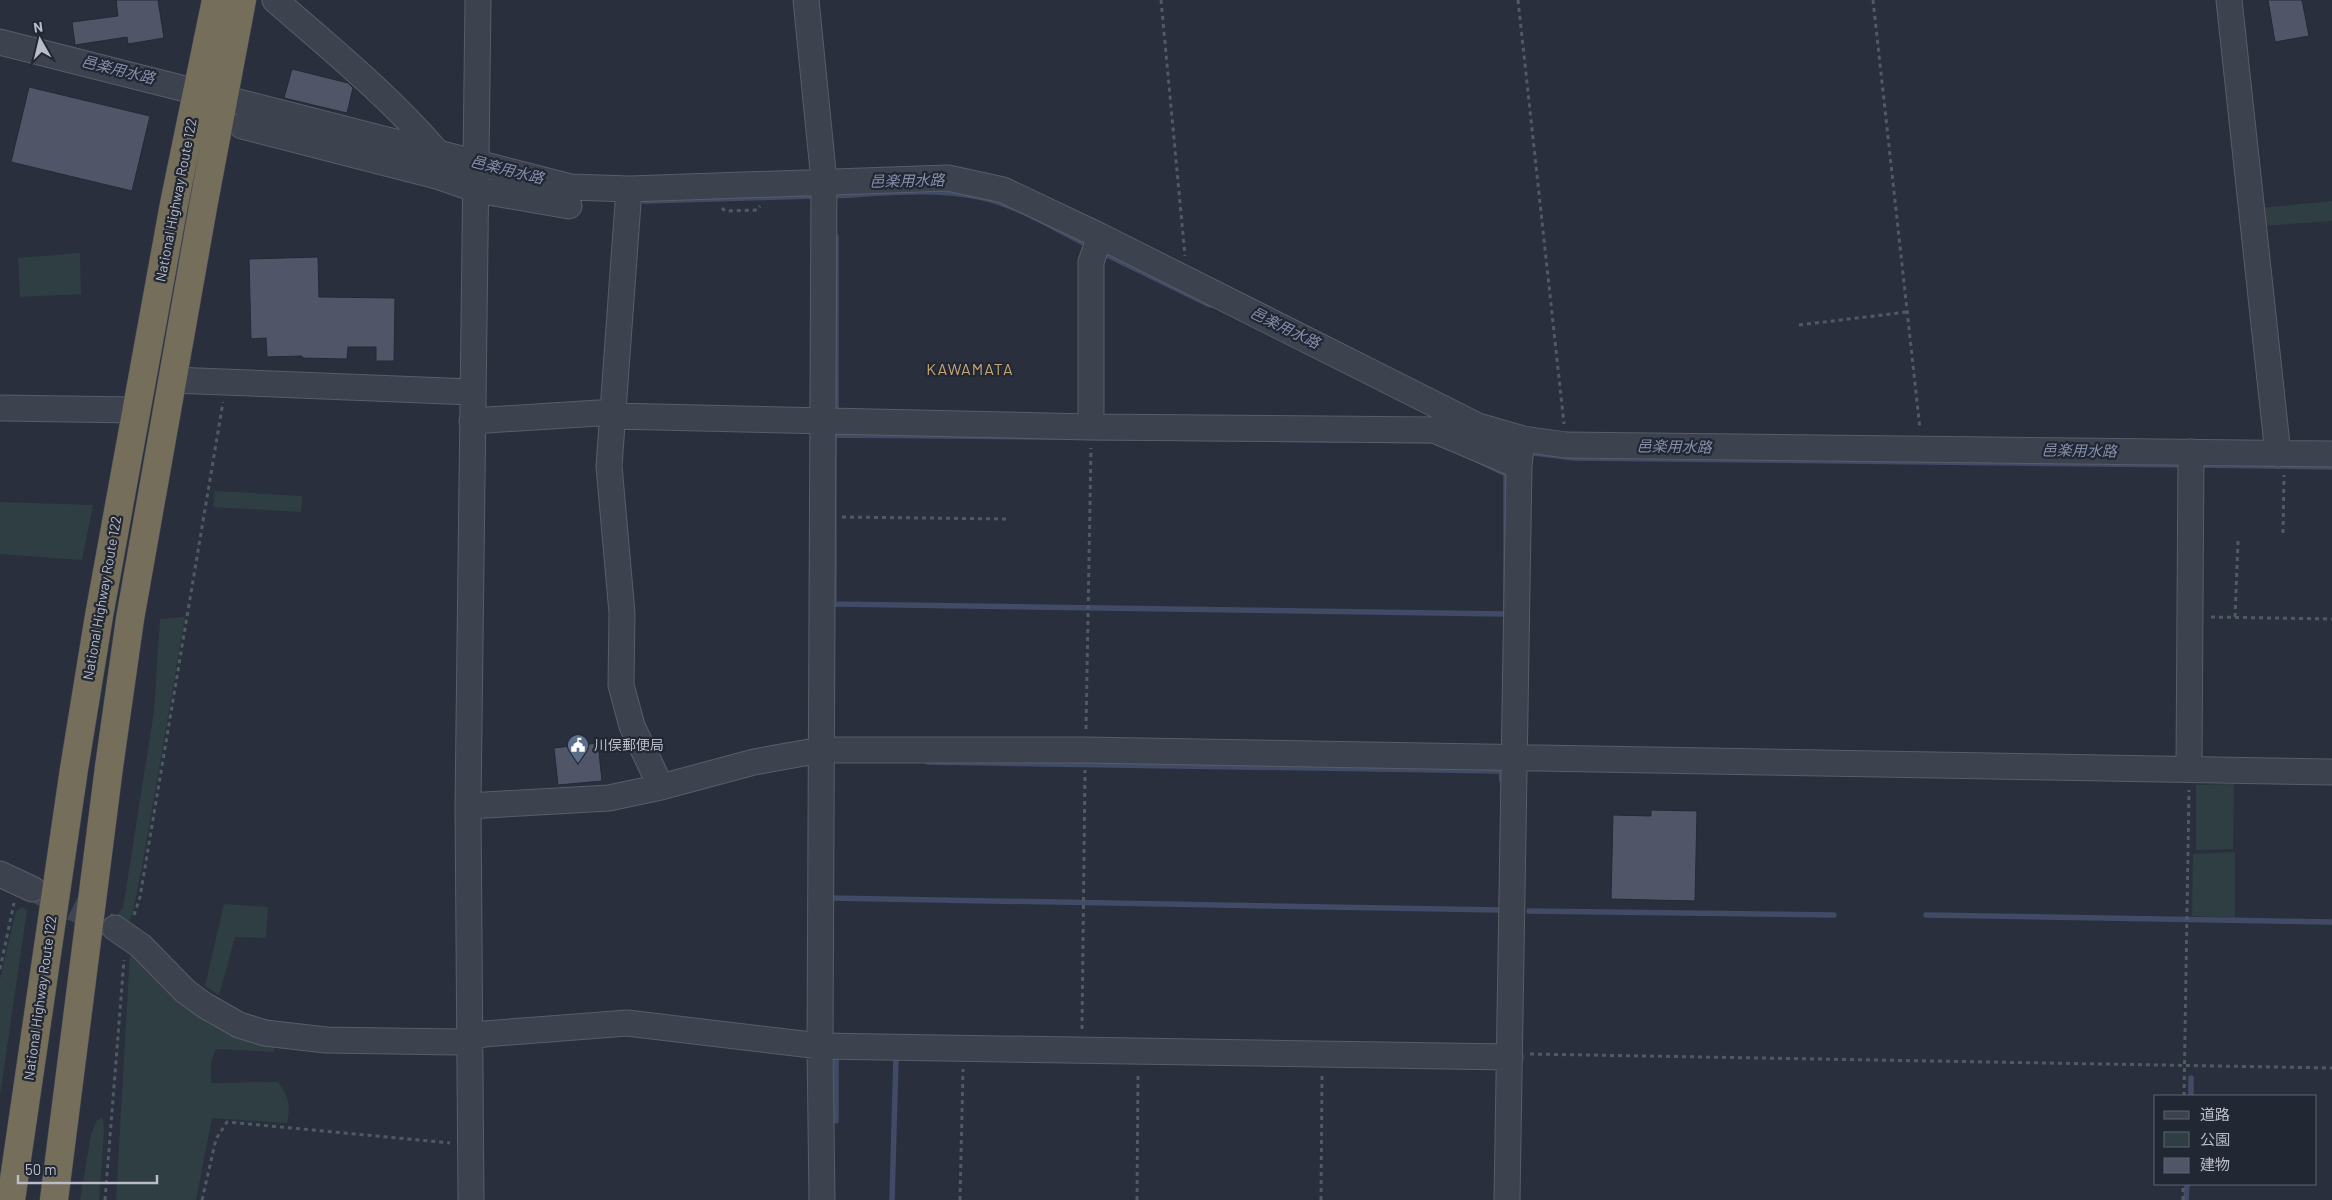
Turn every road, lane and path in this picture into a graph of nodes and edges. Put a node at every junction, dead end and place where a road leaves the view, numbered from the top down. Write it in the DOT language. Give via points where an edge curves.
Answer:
graph roads {
  1 [pos="216,0"];
  2 [pos="242,0"];
  3 [pos="275,0"];
  4 [pos="478,0"];
  5 [pos="806,0"];
  6 [pos="1160,0"];
  7 [pos="1518,0"];
  8 [pos="1873,0"];
  9 [pos="2229,0"];
  10 [pos="0,42"];
  11 [pos="210,95"];
  12 [pos="242,126"];
  13 [pos="437,152"];
  14 [pos="478,163"];
  15 [pos="824,181"];
  16 [pos="629,189"];
  17 [pos="477,190"];
  18 [pos="769,205"];
  19 [pos="569,206"];
  20 [pos="720,207"];
  21 [pos="1100,236"];
  22 [pos="1188,282"];
  23 [pos="1907,312"];
  24 [pos="1799,326"];
  25 [pos="172,380"];
  26 [pos="226,382"];
  27 [pos="472,392"];
  28 [pos="0,408"];
  29 [pos="136,410"];
  30 [pos="614,414"];
  31 [pos="472,421"];
  32 [pos="822,422"];
  33 [pos="1091,427"];
  34 [pos="1523,439"];
  35 [pos="1566,445"];
  36 [pos="1922,449"];
  37 [pos="2191,452"];
  38 [pos="2332,454"];
  39 [pos="2281,464"];
  40 [pos="1519,466"];
  41 [pos="822,516"];
  42 [pos="1006,519"];
  43 [pos="2284,533"];
  44 [pos="2238,541"];
  45 [pos="2190,617"];
  46 [pos="2235,617"];
  47 [pos="2332,619"];
  48 [pos="821,750"];
  49 [pos="1514,759"];
  50 [pos="2190,769"];
  51 [pos="2332,772"];
  52 [pos="661,788"];
  53 [pos="468,806"];
  54 [pos="18,882"];
  55 [pos="121,932"];
  56 [pos="0,969"];
  57 [pos="468,1038"];
  58 [pos="820,1046"];
  59 [pos="964,1049"];
  60 [pos="1139,1052"];
  61 [pos="1323,1054"];
  62 [pos="1510,1055"];
  63 [pos="2184,1065"];
  64 [pos="2332,1068"];
  65 [pos="2184,1095"];
  66 [pos="470,1145"];
  67 [pos="2183,1185"];
  68 [pos="11,1200"];
  69 [pos="54,1200"];
  70 [pos="105,1200"];
  71 [pos="202,1200"];
  72 [pos="470,1200"];
  73 [pos="822,1200"];
  74 [pos="960,1200"];
  75 [pos="1137,1200"];
  76 [pos="1320,1200"];
  77 [pos="1507,1200"];
  78 [pos="2183,1200"];
  1 -- 11 [label="highway, National Highway Route 122"];
  2 -- 11 [label="highway, National Highway Route 122"];
  3 -- 13 [label="street" via="337,54"];
  4 -- 14 [label="street"];
  5 -- 15 [label="street"];
  6 -- 22 [label="path"];
  7 -- 35 [label="path"];
  8 -- 23 [label="path"];
  9 -- 39 [label="street"];
  10 -- 11 [label="street"];
  11 -- 13 [label="street"];
  11 -- 25 [label="highway, National Highway Route 122"];
  11 -- 29 [label="highway, National Highway Route 122" via="174,204"];
  12 -- 17 [label="street" via="440,177"];
  13 -- 14 [label="street"];
  14 -- 16 [label="street" via="571,186"];
  14 -- 17 [label="street"];
  15 -- 16 [label="street"];
  15 -- 21 [label="street" via="948,178 1003,190"];
  15 -- 32 [label="street"];
  16 -- 30 [label="street"];
  17 -- 19 [label="street"];
  17 -- 27 [label="street"];
  18 -- 20 [label="path" via="760,206 757,210 725,211"];
  21 -- 22 [label="street"];
  21 -- 33 [label="street" via="1091,262"];
  22 -- 34 [label="street" via="1478,426"];
  23 -- 24 [label="path"];
  23 -- 36 [label="path"];
  25 -- 26 [label="street"];
  25 -- 69 [label="highway, National Highway Route 122" via="130,618"];
  26 -- 27 [label="street"];
  26 -- 55 [label="path" via="140,897"];
  27 -- 31 [label="street"];
  28 -- 29 [label="street"];
  29 -- 68 [label="highway, National Highway Route 122" via="74,769"];
  30 -- 31 [label="street"];
  30 -- 32 [label="street"];
  30 -- 52 [label="street" via="609,466 622,613 621,685 632,726"];
  31 -- 53 [label="street"];
  32 -- 33 [label="street"];
  32 -- 41 [label="street"];
  33 -- 40 [label="street" via="1434,430"];
  34 -- 35 [label="street"];
  34 -- 40 [label="street"];
  35 -- 36 [label="street"];
  36 -- 37 [label="street"];
  37 -- 39 [label="street"];
  37 -- 45 [label="street"];
  38 -- 39 [label="street"];
  39 -- 43 [label="path"];
  40 -- 49 [label="street"];
  41 -- 42 [label="path"];
  41 -- 48 [label="street"];
  44 -- 46 [label="path"];
  45 -- 46 [label="path"];
  45 -- 50 [label="street"];
  46 -- 47 [label="path"];
  48 -- 49 [label="street" via="1085,750"];
  48 -- 52 [label="street" via="754,762"];
  48 -- 58 [label="street"];
  49 -- 50 [label="street"];
  49 -- 62 [label="street"];
  50 -- 51 [label="street"];
  50 -- 63 [label="path"];
  52 -- 53 [label="street" via="609,798"];
  53 -- 57 [label="street"];
  54 -- 56 [label="path"];
  55 -- 57 [label="street" via="185,991 239,1025 326,1040 456,1042"];
  55 -- 70 [label="path"];
  57 -- 58 [label="street" via="627,1023"];
  57 -- 66 [label="street"];
  58 -- 59 [label="street"];
  58 -- 73 [label="street"];
  59 -- 60 [label="street"];
  59 -- 74 [label="path"];
  60 -- 61 [label="street"];
  60 -- 75 [label="path"];
  61 -- 62 [label="street"];
  61 -- 76 [label="path"];
  62 -- 63 [label="path"];
  62 -- 77 [label="street"];
  63 -- 64 [label="path"];
  63 -- 65 [label="path"];
  66 -- 71 [label="path" via="227,1122 216,1139"];
  66 -- 72 [label="street"];
  67 -- 78 [label="path"];
}
